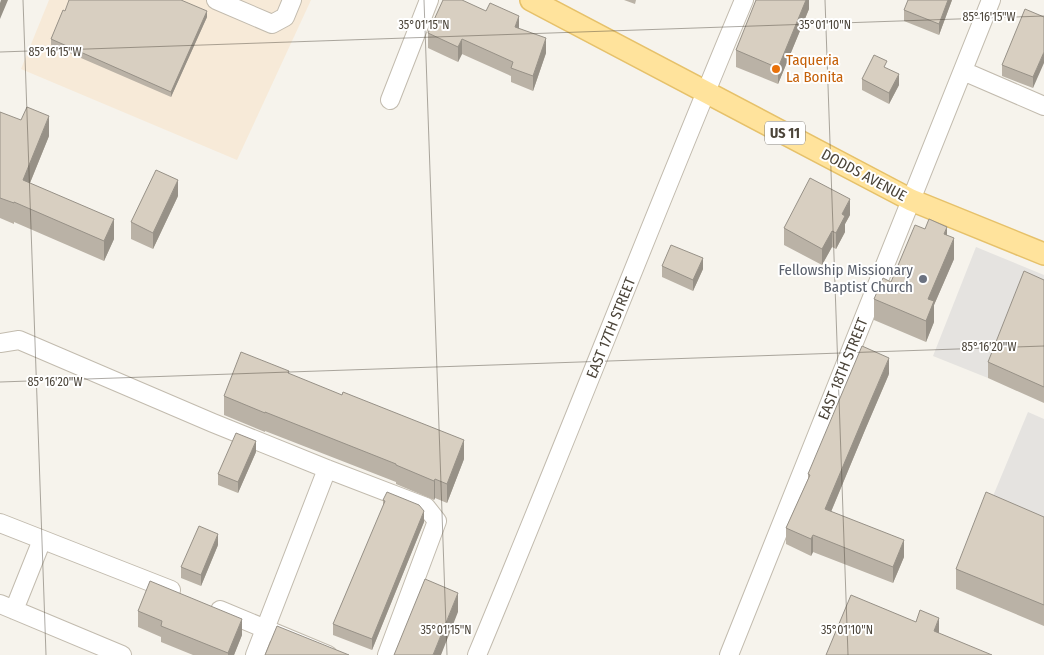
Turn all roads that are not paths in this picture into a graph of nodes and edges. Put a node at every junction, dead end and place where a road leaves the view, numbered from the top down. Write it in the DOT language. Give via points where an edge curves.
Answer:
graph roads {
  1 [pos="216,0"];
  2 [pos="292,0"];
  3 [pos="429,0"];
  4 [pos="532,0"];
  5 [pos="744,0"];
  6 [pos="991,0"];
  7 [pos="963,71"];
  8 [pos="706,92"];
  9 [pos="390,100"];
  10 [pos="1044,106"];
  11 [pos="911,200"];
  12 [pos="1044,254"];
  13 [pos="0,343"];
  14 [pos="327,469"];
  15 [pos="0,523"];
  16 [pos="42,540"];
  17 [pos="186,596"];
  18 [pos="204,604"];
  19 [pos="7,607"];
  20 [pos="267,628"];
  21 [pos="122,655"];
  22 [pos="255,655"];
  23 [pos="328,655"];
  24 [pos="387,655"];
  25 [pos="478,655"];
  26 [pos="728,655"];
  1 -- 2 [label="street" via="272,24 285,18"];
  3 -- 9 [label="street"];
  4 -- 8 [label="main road, DODDS AVENUE / US 11"];
  5 -- 8 [label="street, EAST 17TH STREET"];
  6 -- 7 [label="street, EAST 18TH STREET"];
  7 -- 10 [label="street"];
  7 -- 11 [label="street, EAST 18TH STREET"];
  8 -- 11 [label="main road, DODDS AVENUE / US 11"];
  8 -- 25 [label="street, EAST 17TH STREET"];
  11 -- 12 [label="main road, DODDS AVENUE / US 11"];
  11 -- 26 [label="street, EAST 18TH STREET"];
  13 -- 14 [label="street" via="19,340"];
  14 -- 20 [label="street"];
  14 -- 24 [label="street" via="426,507 437,521"];
  15 -- 16 [label="street"];
  16 -- 17 [label="street"];
  16 -- 19 [label="street"];
  18 -- 20 [label="street"];
  19 -- 21 [label="street"];
  20 -- 22 [label="street"];
  20 -- 23 [label="street"];
}
